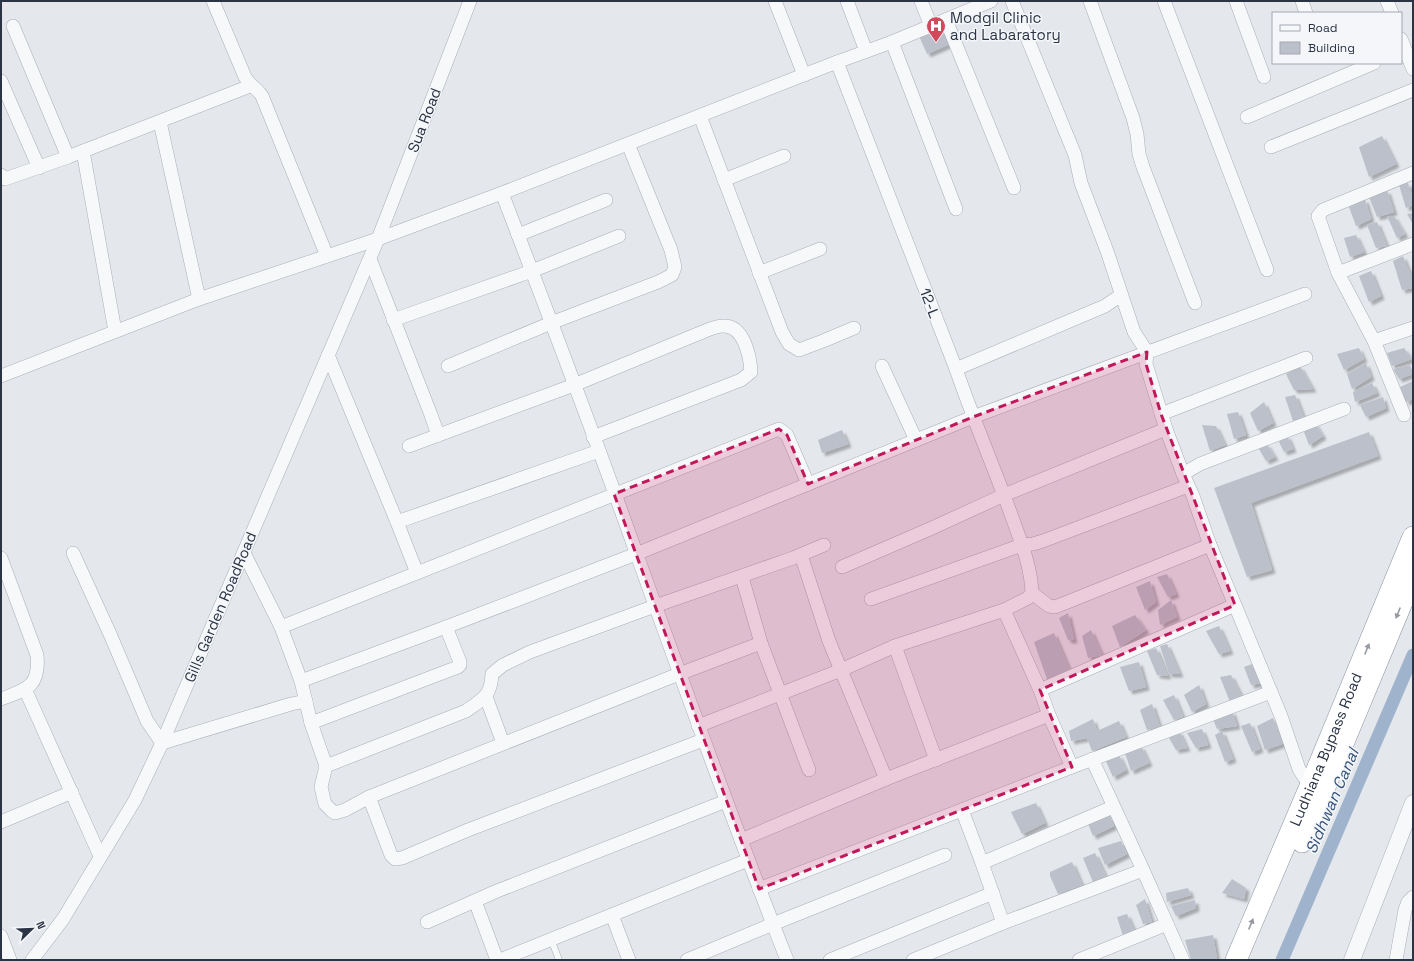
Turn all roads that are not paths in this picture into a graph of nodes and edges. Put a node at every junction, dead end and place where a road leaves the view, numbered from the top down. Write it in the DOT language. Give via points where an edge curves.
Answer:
graph roads {
  1 [pos="213,1"];
  2 [pos="470,1"];
  3 [pos="775,1"];
  4 [pos="847,1"];
  5 [pos="921,1"];
  6 [pos="991,1"];
  7 [pos="1012,1"];
  8 [pos="1090,1"];
  9 [pos="1164,1"];
  10 [pos="1236,1"];
  11 [pos="1302,1"];
  12 [pos="1387,1"];
  13 [pos="1306,12"];
  14 [pos="1392,12"];
  15 [pos="946,20"];
  16 [pos="13,26"];
  17 [pos="931,26"];
  18 [pos="892,42"];
  19 [pos="1402,47"];
  20 [pos="866,52"];
  21 [pos="837,62"];
  22 [pos="1372,64"];
  23 [pos="1413,69"];
  24 [pos="804,75"];
  25 [pos="1264,77"];
  26 [pos="1,81"];
  27 [pos="250,86"];
  28 [pos="1413,90"];
  29 [pos="700,116"];
  30 [pos="1247,117"];
  31 [pos="160,122"];
  32 [pos="628,144"];
  33 [pos="1271,147"];
  34 [pos="82,151"];
  35 [pos="784,156"];
  36 [pos="68,157"];
  37 [pos="39,168"];
  38 [pos="1413,174"];
  39 [pos="1,175"];
  40 [pos="724,180"];
  41 [pos="1014,188"];
  42 [pos="502,193"];
  43 [pos="606,200"];
  44 [pos="956,209"];
  45 [pos="518,235"];
  46 [pos="619,236"];
  47 [pos="378,239"];
  48 [pos="1413,244"];
  49 [pos="820,249"];
  50 [pos="327,256"];
  51 [pos="370,259"];
  52 [pos="1267,270"];
  53 [pos="532,271"];
  54 [pos="759,273"];
  55 [pos="1338,273"];
  56 [pos="1305,294"];
  57 [pos="1122,295"];
  58 [pos="199,299"];
  59 [pos="1195,303"];
  60 [pos="394,320"];
  61 [pos="551,323"];
  62 [pos="854,328"];
  63 [pos="1413,328"];
  64 [pos="115,331"];
  65 [pos="1374,341"];
  66 [pos="1147,352"];
  67 [pos="328,355"];
  68 [pos="1306,358"];
  69 [pos="448,366"];
  70 [pos="882,366"];
  71 [pos="956,369"];
  72 [pos="1,376"];
  73 [pos="574,384"];
  74 [pos="1344,409"];
  75 [pos="1161,414"];
  76 [pos="1404,415"];
  77 [pos="973,417"];
  78 [pos="1166,429"];
  79 [pos="438,435"];
  80 [pos="593,436"];
  81 [pos="916,440"];
  82 [pos="409,446"];
  83 [pos="599,451"];
  84 [pos="1186,480"];
  85 [pos="808,484"];
  86 [pos="614,494"];
  87 [pos="1004,495"];
  88 [pos="397,522"];
  89 [pos="1413,537"];
  90 [pos="824,545"];
  91 [pos="1022,545"];
  92 [pos="1210,545"];
  93 [pos="73,553"];
  94 [pos="244,553"];
  95 [pos="636,554"];
  96 [pos="801,555"];
  97 [pos="1,558"];
  98 [pos="842,567"];
  99 [pos="417,573"];
  100 [pos="1413,576"];
  101 [pos="742,577"];
  102 [pos="1032,593"];
  103 [pos="871,599"];
  104 [pos="1235,605"];
  105 [pos="655,606"];
  106 [pos="1004,610"];
  107 [pos="281,627"];
  108 [pos="446,627"];
  109 [pos="761,643"];
  110 [pos="895,646"];
  111 [pos="841,670"];
  112 [pos="679,674"];
  113 [pos="301,681"];
  114 [pos="26,689"];
  115 [pos="1040,690"];
  116 [pos="781,692"];
  117 [pos="1271,692"];
  118 [pos="486,697"];
  119 [pos="1,699"];
  120 [pos="306,701"];
  121 [pos="1049,715"];
  122 [pos="310,724"];
  123 [pos="698,726"];
  124 [pos="703,740"];
  125 [pos="162,743"];
  126 [pos="503,743"];
  127 [pos="1092,759"];
  128 [pos="936,760"];
  129 [pos="326,766"];
  130 [pos="1072,767"];
  131 [pos="809,770"];
  132 [pos="886,780"];
  133 [pos="1311,784"];
  134 [pos="72,792"];
  135 [pos="369,797"];
  136 [pos="726,801"];
  137 [pos="1413,803"];
  138 [pos="1113,807"];
  139 [pos="962,810"];
  140 [pos="1,822"];
  141 [pos="741,840"];
  142 [pos="945,855"];
  143 [pos="100,856"];
  144 [pos="748,860"];
  145 [pos="982,863"];
  146 [pos="1143,870"];
  147 [pos="759,889"];
  148 [pos="993,893"];
  149 [pos="1413,897"];
  150 [pos="475,901"];
  151 [pos="612,915"];
  152 [pos="427,922"];
  153 [pos="1003,923"];
  154 [pos="773,924"];
  155 [pos="1167,924"];
  156 [pos="1,936"];
  157 [pos="551,939"];
  158 [pos="7,957"];
  159 [pos="32,960"];
  160 [pos="497,960"];
  161 [pos="500,960"];
  162 [pos="559,960"];
  163 [pos="629,960"];
  164 [pos="687,960"];
  165 [pos="787,960"];
  166 [pos="830,960"];
  167 [pos="913,960"];
  168 [pos="1079,960"];
  169 [pos="1183,960"];
  170 [pos="1236,960"];
  171 [pos="1251,960"];
  172 [pos="1352,960"];
  173 [pos="1396,960"];
  1 -- 27 [label="street"];
  2 -- 47 [label="street, Sua Road"];
  3 -- 24 [label="street"];
  4 -- 20 [label="street"];
  5 -- 17 [label="street"];
  6 -- 15 [label="street"];
  7 -- 57 [label="street" via="1071,143 1081,183"];
  8 -- 59 [label="street" via="1133,118 1142,167"];
  9 -- 52 [label="street"];
  10 -- 25 [label="street"];
  11 -- 13 [label="street"];
  12 -- 14 [label="street"];
  15 -- 17 [label="street"];
  15 -- 41 [label="street"];
  16 -- 36 [label="street"];
  17 -- 18 [label="street"];
  18 -- 20 [label="street"];
  18 -- 44 [label="street"];
  19 -- 23 [label="street"];
  20 -- 21 [label="street"];
  21 -- 24 [label="street"];
  21 -- 71 [label="street, 12-L"];
  22 -- 30 [label="street"];
  24 -- 29 [label="street"];
  26 -- 37 [label="street"];
  27 -- 31 [label="street"];
  27 -- 50 [label="street" via="257,89 262,96"];
  28 -- 33 [label="street"];
  29 -- 32 [label="street"];
  29 -- 40 [label="street"];
  31 -- 34 [label="street"];
  31 -- 58 [label="street"];
  32 -- 42 [label="street"];
  32 -- 61 [label="street" via="671,250 675,267 672,275"];
  34 -- 36 [label="street"];
  34 -- 64 [label="street"];
  35 -- 40 [label="street"];
  36 -- 37 [label="street"];
  37 -- 39 [label="street" via="5,179"];
  38 -- 55 [label="street" via="1320,212 1318,216"];
  40 -- 54 [label="street"];
  42 -- 45 [label="street"];
  42 -- 47 [label="street"];
  43 -- 45 [label="street"];
  45 -- 53 [label="street"];
  46 -- 53 [label="street"];
  47 -- 50 [label="street"];
  47 -- 51 [label="street, Gills Garden RoadRoad"];
  48 -- 55 [label="street"];
  49 -- 54 [label="street"];
  50 -- 58 [label="street"];
  51 -- 60 [label="street"];
  51 -- 67 [label="street, Gills Garden RoadRoad"];
  53 -- 60 [label="street"];
  53 -- 61 [label="street"];
  54 -- 62 [label="street" via="782,332 789,344 799,350"];
  55 -- 65 [label="street"];
  56 -- 66 [label="street"];
  57 -- 66 [label="street" via="1134,332"];
  57 -- 71 [label="street" via="1105,306"];
  58 -- 64 [label="street"];
  60 -- 79 [label="street"];
  61 -- 69 [label="street"];
  61 -- 73 [label="street"];
  63 -- 65 [label="street"];
  64 -- 72 [label="street"];
  65 -- 76 [label="street"];
  66 -- 75 [label="street" via="1146,364"];
  66 -- 77 [label="street"];
  67 -- 88 [label="street"];
  67 -- 94 [label="street, Gills Garden RoadRoad"];
  68 -- 75 [label="street"];
  70 -- 81 [label="street"];
  71 -- 77 [label="street, 12-L"];
  73 -- 79 [label="street"];
  73 -- 80 [label="street"];
  73 -- 80 [label="street" via="705,330 723,326 735,329 743,339 750,359 751,372 741,380"];
  74 -- 84 [label="street" via="1206,462"];
  75 -- 78 [label="street"];
  77 -- 81 [label="street"];
  77 -- 87 [label="street, 12-L"];
  78 -- 84 [label="street"];
  78 -- 87 [label="street"];
  79 -- 82 [label="street"];
  80 -- 83 [label="street"];
  81 -- 85 [label="street"];
  83 -- 86 [label="street"];
  83 -- 88 [label="street"];
  84 -- 91 [label="street" via="1043,541"];
  84 -- 92 [label="street"];
  85 -- 86 [label="street" via="786,435 779,429"];
  85 -- 95 [label="street"];
  86 -- 95 [label="street"];
  86 -- 99 [label="street"];
  87 -- 91 [label="street, 12-L"];
  87 -- 98 [label="street"];
  88 -- 99 [label="street"];
  133 -- 89 [label="highway, Ludhiana Bypass Road, one-way"];
  90 -- 96 [label="street"];
  91 -- 102 [label="street, 12-L" via="1030,571"];
  91 -- 103 [label="street"];
  92 -- 102 [label="street" via="1055,607 1049,606"];
  92 -- 104 [label="street"];
  93 -- 125 [label="street" via="147,721"];
  94 -- 107 [label="street"];
  94 -- 125 [label="street, Gills Garden RoadRoad"];
  95 -- 105 [label="street"];
  95 -- 108 [label="street"];
  96 -- 101 [label="street"];
  96 -- 111 [label="street"];
  97 -- 114 [label="street" via="37,655 36,676 34,682"];
  99 -- 107 [label="street"];
  100 -- 171 [label="highway, Ludhiana Bypass Road, one-way"];
  101 -- 105 [label="street"];
  101 -- 109 [label="street"];
  102 -- 106 [label="street" via="1028,598"];
  104 -- 115 [label="street"];
  104 -- 117 [label="street"];
  105 -- 112 [label="street"];
  105 -- 118 [label="street" via="530,652 503,665 492,674 492,684"];
  106 -- 110 [label="street"];
  106 -- 115 [label="street"];
  107 -- 113 [label="street"];
  108 -- 113 [label="street"];
  108 -- 122 [label="street" via="460,662 458,667"];
  109 -- 112 [label="street"];
  109 -- 116 [label="street"];
  110 -- 111 [label="street"];
  110 -- 128 [label="street"];
  111 -- 116 [label="street"];
  111 -- 132 [label="street"];
  112 -- 123 [label="street"];
  112 -- 126 [label="street"];
  113 -- 120 [label="street"];
  114 -- 119 [label="street"];
  114 -- 134 [label="street"];
  115 -- 121 [label="street"];
  116 -- 123 [label="street"];
  116 -- 131 [label="street"];
  117 -- 127 [label="street"];
  117 -- 133 [label="street" via="1299,768"];
  118 -- 126 [label="street"];
  118 -- 129 [label="street" via="466,711"];
  120 -- 122 [label="street"];
  120 -- 125 [label="street"];
  121 -- 128 [label="street"];
  121 -- 130 [label="street"];
  122 -- 129 [label="street"];
  123 -- 124 [label="street"];
  124 -- 135 [label="street" via="402,858 395,859 391,855"];
  124 -- 136 [label="street"];
  125 -- 143 [label="street, Gills Garden RoadRoad" via="135,800"];
  126 -- 135 [label="street"];
  127 -- 130 [label="street"];
  127 -- 138 [label="street"];
  128 -- 132 [label="street"];
  129 -- 135 [label="street" via="321,787 326,804 332,811 336,813 345,810"];
  130 -- 139 [label="street"];
  132 -- 141 [label="street"];
  170 -- 133 [label="highway, Ludhiana Bypass Road, one-way"];
  134 -- 140 [label="street"];
  134 -- 143 [label="street"];
  136 -- 141 [label="street"];
  136 -- 150 [label="street"];
  137 -- 172 [label="street"];
  138 -- 145 [label="street"];
  138 -- 146 [label="street"];
  139 -- 145 [label="street"];
  139 -- 147 [label="street"];
  141 -- 144 [label="street"];
  142 -- 154 [label="street"];
  143 -- 159 [label="street, Gills Garden RoadRoad" via="63,919"];
  144 -- 147 [label="street"];
  144 -- 151 [label="street"];
  145 -- 148 [label="street"];
  146 -- 153 [label="street"];
  146 -- 155 [label="street"];
  147 -- 154 [label="street"];
  148 -- 153 [label="street"];
  148 -- 166 [label="street"];
  149 -- 173 [label="street" via="1405,910"];
  150 -- 152 [label="street"];
  150 -- 160 [label="street"];
  151 -- 157 [label="street"];
  151 -- 163 [label="street"];
  153 -- 167 [label="street"];
  154 -- 164 [label="street"];
  154 -- 165 [label="street"];
  155 -- 168 [label="street"];
  155 -- 169 [label="street"];
  156 -- 158 [label="street"];
  157 -- 161 [label="street"];
  157 -- 162 [label="lane"];
}
